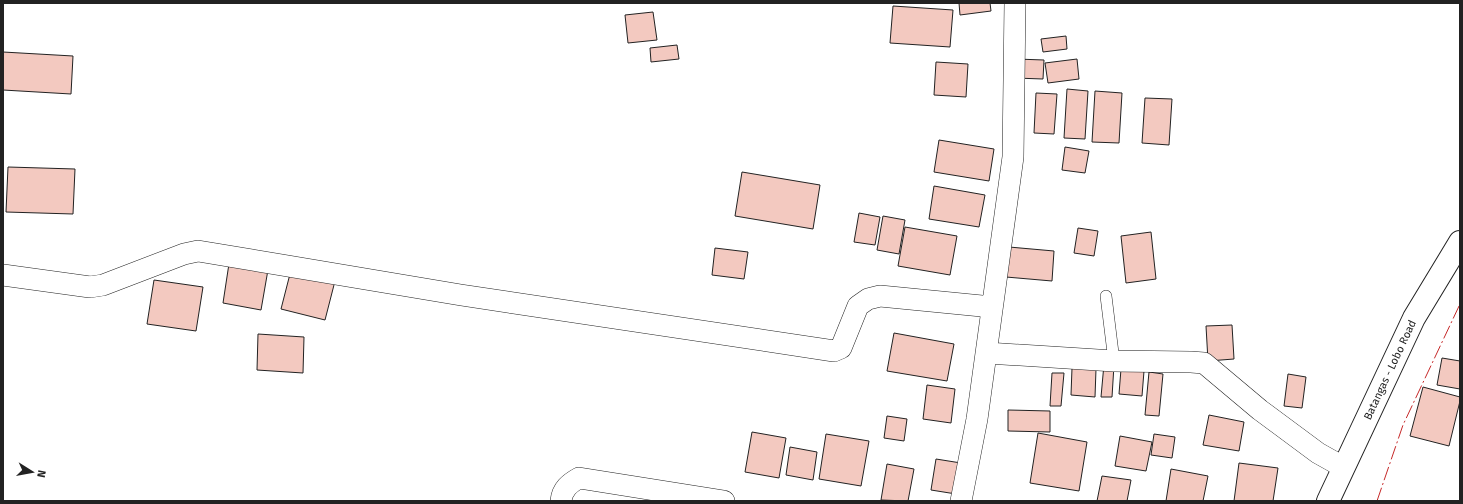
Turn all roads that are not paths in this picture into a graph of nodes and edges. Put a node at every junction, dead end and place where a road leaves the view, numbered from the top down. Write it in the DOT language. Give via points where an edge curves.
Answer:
graph roads {
  1 [pos="1015,3"];
  2 [pos="1460,242"];
  3 [pos="3,275"];
  4 [pos="1106,296"];
  5 [pos="992,307"];
  6 [pos="987,353"];
  7 [pos="1114,361"];
  8 [pos="1343,467"];
  9 [pos="562,501"];
  10 [pos="724,501"];
  11 [pos="961,501"];
  12 [pos="1328,501"];
  1 -- 5 [label="street" via="1012,156"];
  2 -- 8 [label="main road, Batangas - Lobo Road" via="1414,318"];
  3 -- 5 [label="street" via="90,287 103,285 198,251 461,295 834,351 841,348 858,306 868,299 880,296"];
  4 -- 7 [label="lane"];
  5 -- 6 [label="street"];
  6 -- 7 [label="street"];
  6 -- 11 [label="street"];
  7 -- 8 [label="street" via="1204,363 1260,410 1318,453"];
  8 -- 12 [label="main road, Batangas - Lobo Road"];
  9 -- 10 [label="street" via="568,484 579,478"];
}
